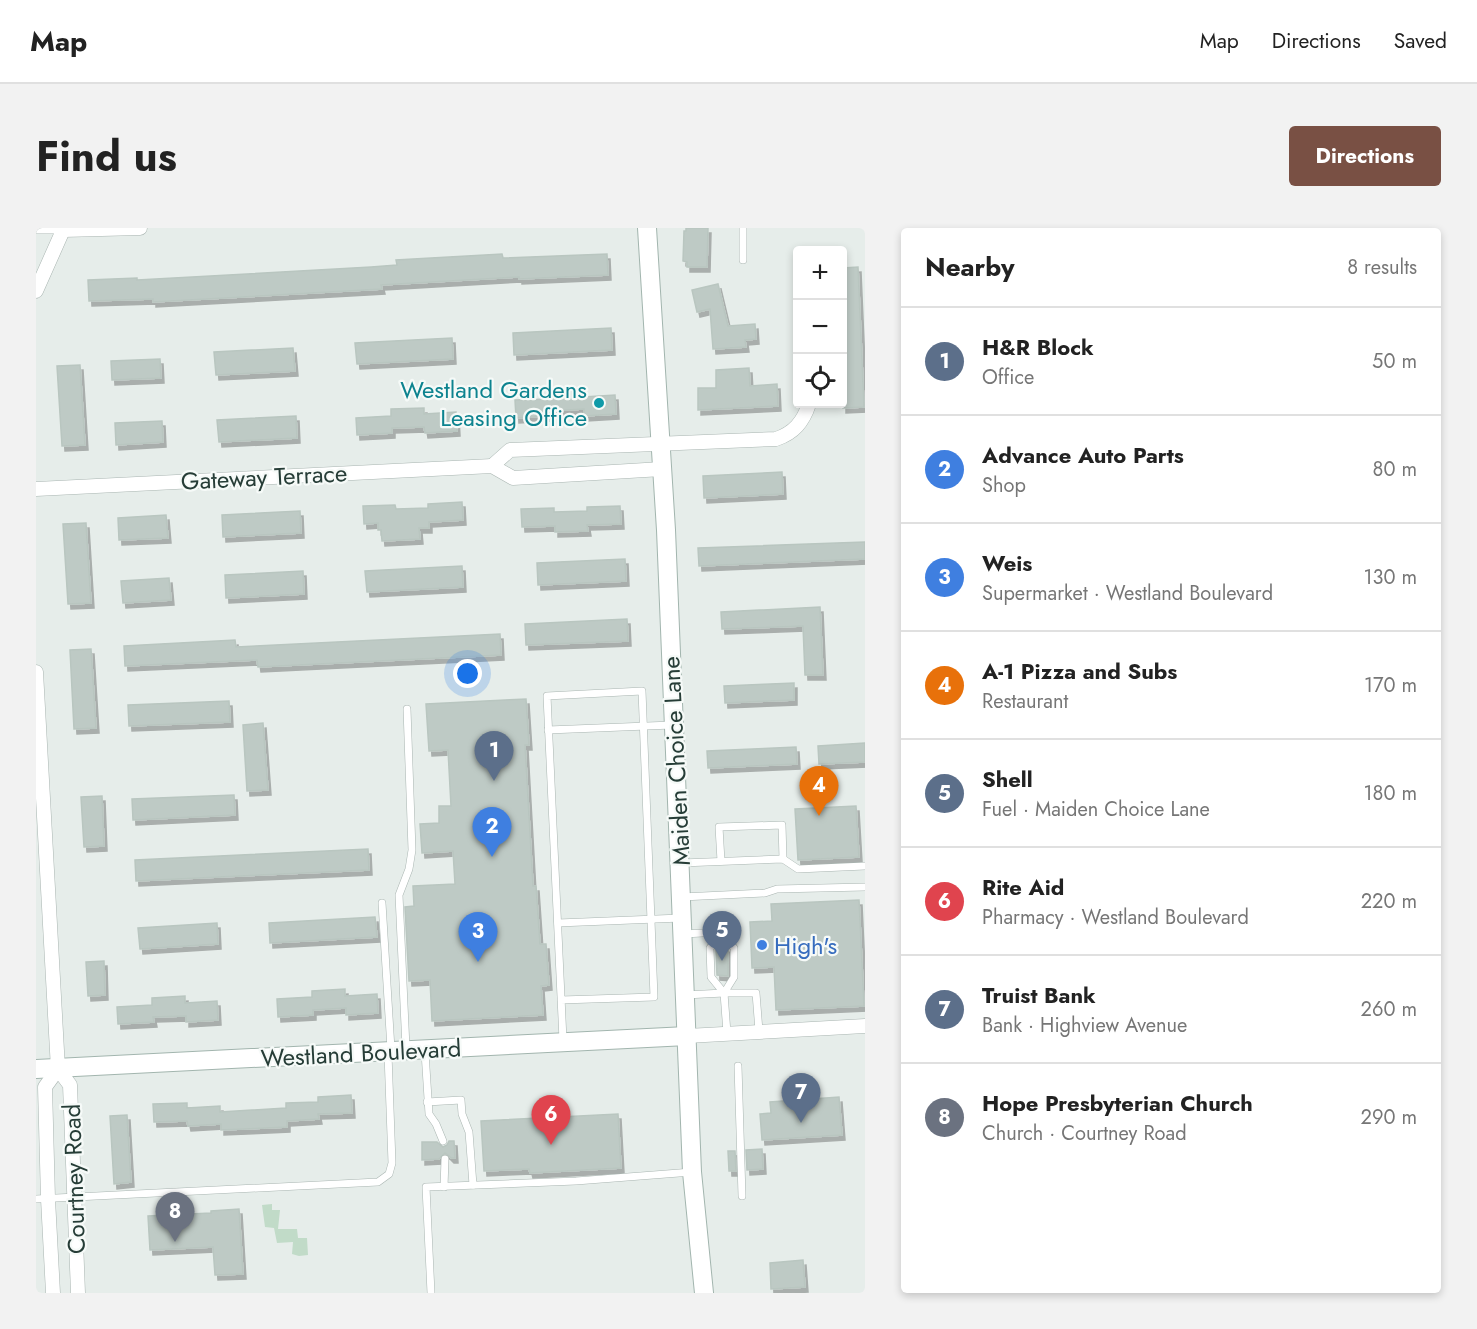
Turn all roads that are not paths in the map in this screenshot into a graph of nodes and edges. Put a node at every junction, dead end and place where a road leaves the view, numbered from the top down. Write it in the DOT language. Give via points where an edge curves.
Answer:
graph roads {
  1 [pos="140,228"];
  2 [pos="647,228"];
  3 [pos="743,228"];
  4 [pos="64,229"];
  5 [pos="36,230"];
  6 [pos="742,260"];
  7 [pos="36,291"];
  8 [pos="807,408"];
  9 [pos="660,443"];
  10 [pos="492,466"];
  11 [pos="662,469"];
  12 [pos="36,489"];
  13 [pos="36,672"];
  14 [pos="407,709"];
  15 [pos="674,725"];
  16 [pos="644,726"];
  17 [pos="548,730"];
  18 [pos="783,859"];
  19 [pos="721,861"];
  20 [pos="680,863"];
  21 [pos="865,866"];
  22 [pos="865,887"];
  23 [pos="682,897"];
  24 [pos="382,903"];
  25 [pos="651,919"];
  26 [pos="558,922"];
  27 [pos="683,926"];
  28 [pos="722,932"];
  29 [pos="724,993"];
  30 [pos="685,996"];
  31 [pos="561,1000"];
  32 [pos="865,1026"];
  33 [pos="759,1031"];
  34 [pos="728,1033"];
  35 [pos="687,1036"];
  36 [pos="563,1042"];
  37 [pos="425,1050"];
  38 [pos="395,1051"];
  39 [pos="738,1066"];
  40 [pos="36,1069"];
  41 [pos="58,1069"];
  42 [pos="427,1102"];
  43 [pos="443,1141"];
  44 [pos="445,1159"];
  45 [pos="692,1172"];
  46 [pos="473,1185"];
  47 [pos="444,1187"];
  48 [pos="742,1196"];
  49 [pos="76,1198"];
  50 [pos="42,1199"];
  51 [pos="53,1293"];
  52 [pos="78,1293"];
  53 [pos="431,1293"];
  54 [pos="704,1293"];
  1 -- 4 [label="street"];
  2 -- 9 [label="street, Maiden Choice Lane"];
  3 -- 6 [label="lane"];
  4 -- 5 [label="lane"];
  4 -- 7 [label="street"];
  8 -- 9 [label="street" via="794,430 776,439"];
  9 -- 10 [label="street" via="510,450"];
  9 -- 11 [label="street, Maiden Choice Lane"];
  10 -- 11 [label="street, Gateway Terrace" via="513,478"];
  10 -- 12 [label="street, Gateway Terrace"];
  11 -- 15 [label="street, Maiden Choice Lane"];
  13 -- 41 [label="street, Courtney Road"];
  14 -- 38 [label="lane" via="412,850 399,896"];
  15 -- 16 [label="lane"];
  15 -- 20 [label="street, Maiden Choice Lane"];
  16 -- 17 [label="lane"];
  16 -- 17 [label="lane" via="642,692 547,696"];
  16 -- 25 [label="lane"];
  17 -- 26 [label="lane"];
  18 -- 19 [label="lane"];
  18 -- 19 [label="lane" via="782,825 771,825 719,827"];
  18 -- 21 [label="lane" via="798,869"];
  19 -- 20 [label="lane"];
  20 -- 23 [label="street, Maiden Choice Lane"];
  22 -- 23 [label="lane"];
  23 -- 27 [label="street, Maiden Choice Lane"];
  24 -- 38 [label="lane"];
  25 -- 26 [label="lane"];
  25 -- 27 [label="lane"];
  25 -- 31 [label="lane" via="654,997"];
  26 -- 31 [label="lane"];
  27 -- 28 [label="lane"];
  27 -- 30 [label="street, Maiden Choice Lane"];
  28 -- 29 [label="lane" via="734,948 734,978"];
  28 -- 29 [label="lane" via="710,948 711,977"];
  29 -- 30 [label="lane"];
  29 -- 33 [label="lane" via="756,993"];
  29 -- 34 [label="lane"];
  30 -- 35 [label="street, Maiden Choice Lane"];
  31 -- 36 [label="lane"];
  32 -- 33 [label="street"];
  33 -- 34 [label="street"];
  34 -- 35 [label="street"];
  35 -- 36 [label="street, Westland Boulevard"];
  35 -- 45 [label="street, Maiden Choice Lane"];
  36 -- 37 [label="street, Westland Boulevard"];
  37 -- 38 [label="street, Westland Boulevard"];
  37 -- 42 [label="lane"];
  38 -- 41 [label="street, Westland Boulevard"];
  38 -- 49 [label="lane" via="392,1163 389,1174 378,1182"];
  39 -- 48 [label="lane"];
  40 -- 41 [label="street, Westland Boulevard"];
  41 -- 49 [label="street, Courtney Road" via="70,1085"];
  41 -- 50 [label="street, Courtney Road" via="45,1087"];
  42 -- 43 [label="lane"];
  42 -- 46 [label="lane" via="461,1100 469,1132"];
  44 -- 47 [label="lane"];
  45 -- 46 [label="lane"];
  45 -- 54 [label="street, Maiden Choice Lane"];
  46 -- 47 [label="lane"];
  47 -- 53 [label="lane" via="426,1188"];
  49 -- 50 [label="lane"];
  49 -- 52 [label="street, Courtney Road"];
  50 -- 51 [label="street, Courtney Road"];
}
